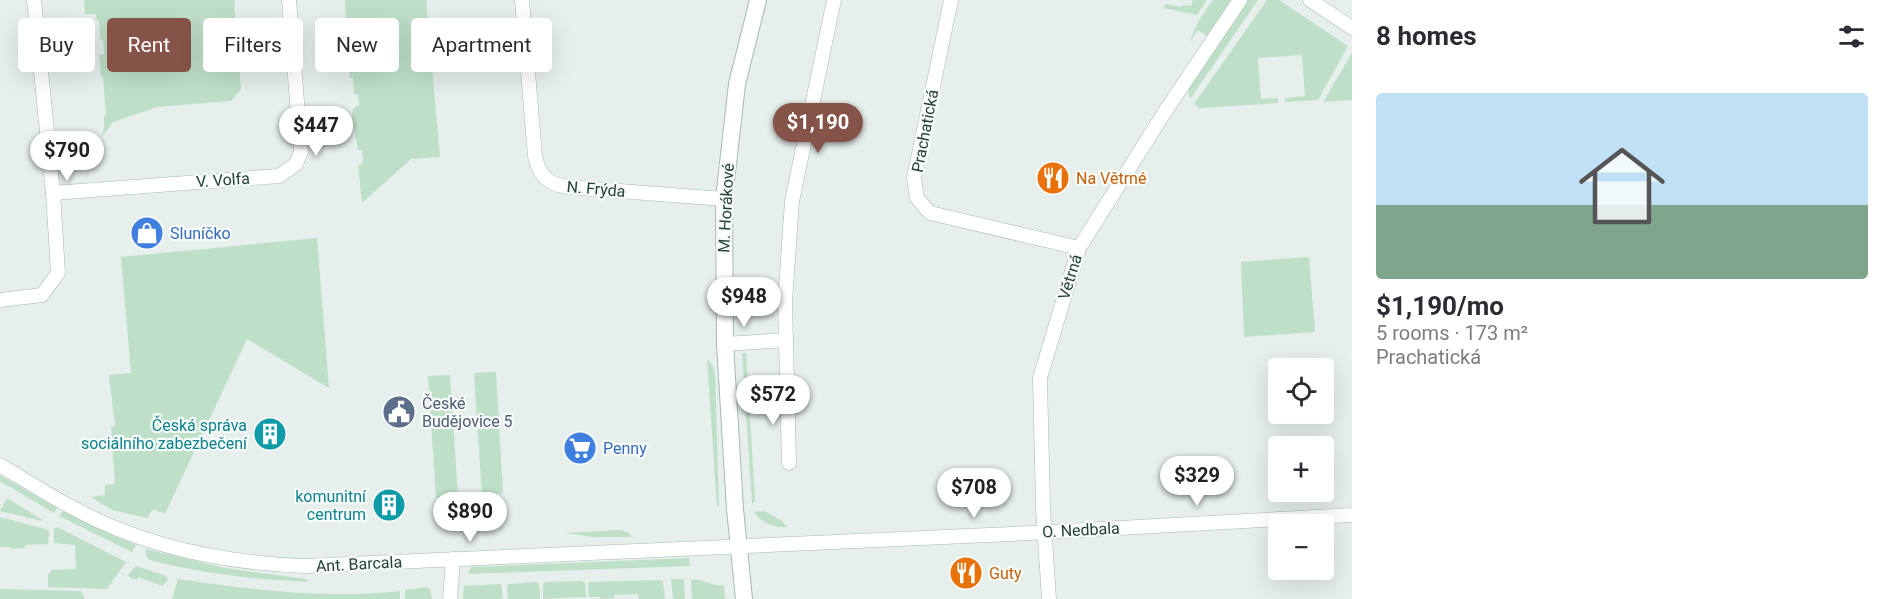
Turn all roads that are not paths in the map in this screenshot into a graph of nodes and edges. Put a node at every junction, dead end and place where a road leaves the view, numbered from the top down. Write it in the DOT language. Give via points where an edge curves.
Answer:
graph roads {
  1 [pos="34,0"];
  2 [pos="289,0"];
  3 [pos="522,0"];
  4 [pos="758,0"];
  5 [pos="834,0"];
  6 [pos="951,0"];
  7 [pos="1240,0"];
  8 [pos="1310,0"];
  9 [pos="1352,28"];
  10 [pos="53,193"];
  11 [pos="724,199"];
  12 [pos="1079,248"];
  13 [pos="0,300"];
  14 [pos="786,340"];
  15 [pos="725,344"];
  16 [pos="789,464"];
  17 [pos="0,465"];
  18 [pos="1352,515"];
  19 [pos="1044,532"];
  20 [pos="739,546"];
  21 [pos="453,559"];
  22 [pos="450,599"];
  23 [pos="744,599"];
  24 [pos="1049,599"];
  1 -- 10 [label="street"];
  2 -- 10 [label="street, V. Volfa" via="301,152 296,164 279,176"];
  3 -- 11 [label="street, N. Frýda" via="535,156 538,170 549,182 563,187"];
  4 -- 11 [label="street, M. Horákové" via="737,84"];
  5 -- 14 [label="street" via="792,201"];
  6 -- 12 [label="street, Prachatická" via="914,178 917,198 930,213"];
  7 -- 12 [label="street, Větrná"];
  8 -- 9 [label="street"];
  10 -- 13 [label="street" via="58,273 42,295"];
  11 -- 15 [label="street, M. Horákové"];
  12 -- 19 [label="street, Větrná" via="1040,378"];
  14 -- 15 [label="street"];
  14 -- 16 [label="street"];
  15 -- 20 [label="street, M. Horákové"];
  17 -- 21 [label="street, Ant. Barcala" via="76,510 114,527 205,555 305,566"];
  18 -- 19 [label="street, O. Nedbala"];
  19 -- 20 [label="street, O. Nedbala"];
  19 -- 24 [label="street, Větrná"];
  20 -- 21 [label="street, Ant. Barcala"];
  20 -- 23 [label="street, M. Horákové"];
  21 -- 22 [label="street"];
}
